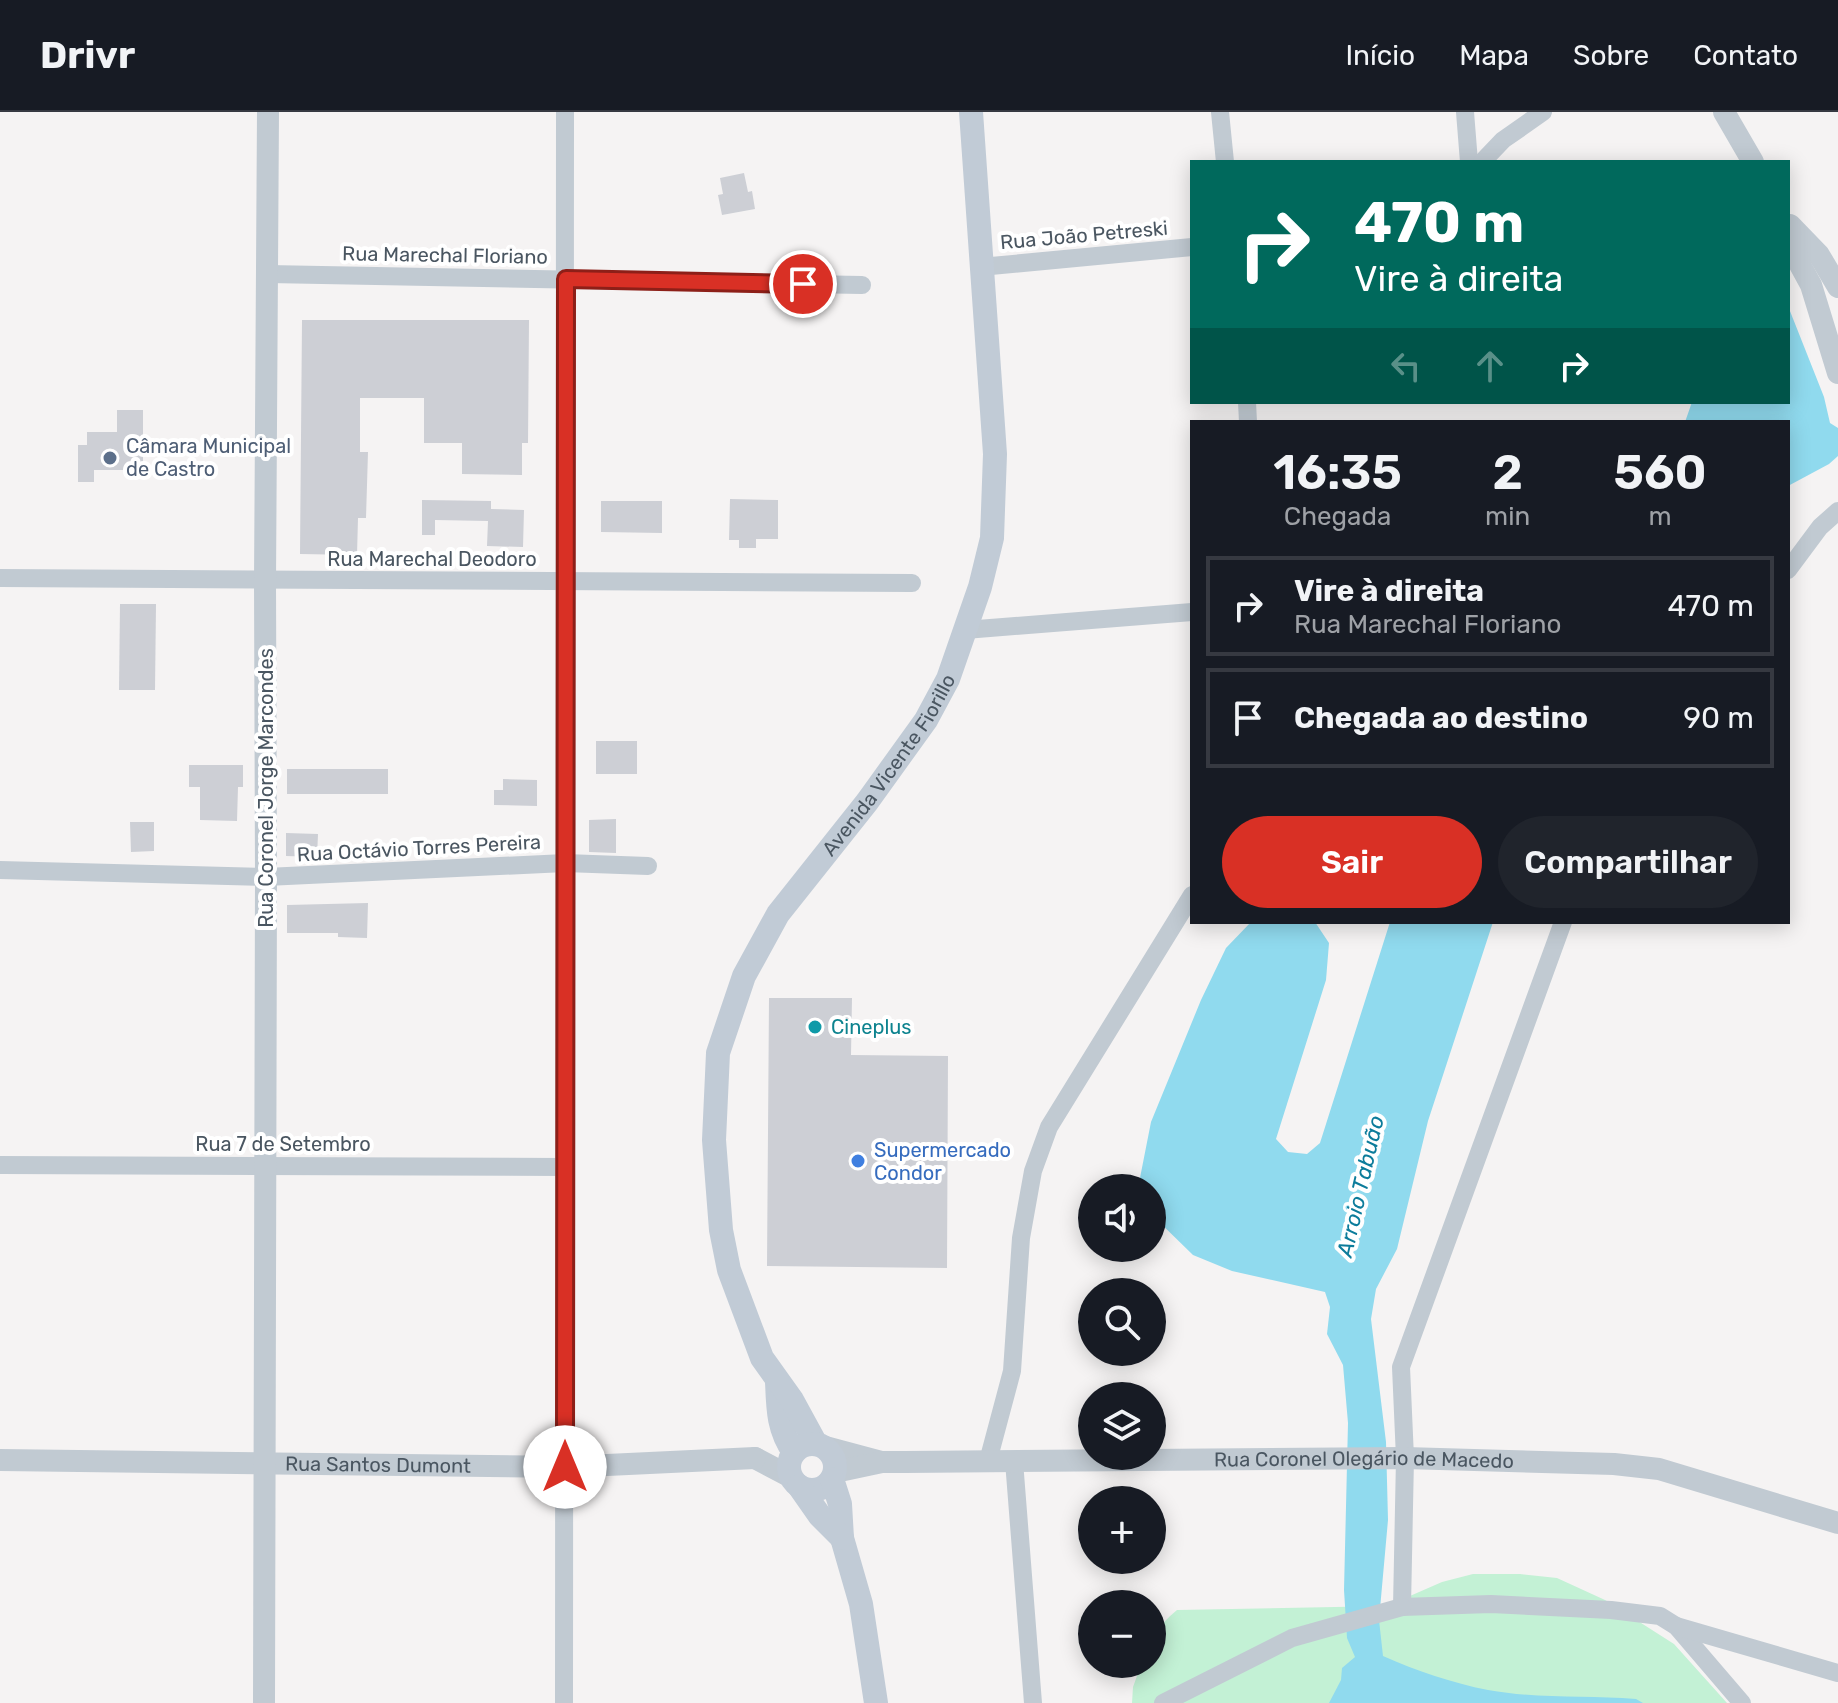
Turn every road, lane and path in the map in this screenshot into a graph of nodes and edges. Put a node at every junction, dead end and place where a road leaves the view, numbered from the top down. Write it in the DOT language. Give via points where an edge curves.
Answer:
graph roads {
  1 [pos="268,112"];
  2 [pos="565,112"];
  3 [pos="971,112"];
  4 [pos="1220,112"];
  5 [pos="1465,112"];
  6 [pos="1543,112"];
  7 [pos="1724,112"];
  8 [pos="1225,160"];
  9 [pos="1469,160"];
  10 [pos="1484,160"];
  11 [pos="1752,160"];
  12 [pos="1790,227"];
  13 [pos="1790,232"];
  14 [pos="1190,247"];
  15 [pos="980,267"];
  16 [pos="268,274"];
  17 [pos="566,279"];
  18 [pos="1835,281"];
  19 [pos="862,285"];
  20 [pos="1811,285"];
  21 [pos="1838,373"];
  22 [pos="1838,511"];
  23 [pos="1790,567"];
  24 [pos="0,578"];
  25 [pos="265,581"];
  26 [pos="566,581"];
  27 [pos="912,583"];
  28 [pos="1190,612"];
  29 [pos="965,630"];
  30 [pos="565,863"];
  31 [pos="648,866"];
  32 [pos="0,870"];
  33 [pos="266,877"];
  34 [pos="1190,898"];
  35 [pos="1562,924"];
  36 [pos="0,1165"];
  37 [pos="265,1166"];
  38 [pos="565,1167"];
  39 [pos="1399,1458"];
  40 [pos="0,1460"];
  41 [pos="803,1460"];
  42 [pos="988,1461"];
  43 [pos="1014,1461"];
  44 [pos="882,1462"];
  45 [pos="264,1463"];
  46 [pos="565,1467"];
  47 [pos="834,1476"];
  48 [pos="1838,1523"];
  49 [pos="842,1538"];
  50 [pos="1402,1607"];
  51 [pos="1676,1626"];
  52 [pos="1838,1673"];
  53 [pos="264,1703"];
  54 [pos="564,1703"];
  55 [pos="876,1703"];
  56 [pos="1033,1703"];
  57 [pos="1163,1703"];
  58 [pos="1742,1703"];
  1 -- 16 [label="street, Rua Coronel Jorge Marcondes"];
  2 -- 17 [label="street"];
  3 -- 15 [label="main road, Avenida Vicente Fiorillo"];
  4 -- 8 [label="street"];
  5 -- 9 [label="street"];
  6 -- 10 [label="street"];
  7 -- 11 [label="street"];
  12 -- 18 [label="street" via="1819,255"];
  13 -- 20 [label="street"];
  14 -- 15 [label="street, Rua João Petreski"];
  15 -- 29 [label="main road, Avenida Vicente Fiorillo" via="995,454 992,538"];
  16 -- 17 [label="street, Rua Marechal Floriano"];
  16 -- 25 [label="street, Rua Coronel Jorge Marcondes"];
  17 -- 19 [label="street, Rua Marechal Floriano"];
  17 -- 26 [label="street"];
  18 -- 20 [label="street"];
  20 -- 21 [label="street"];
  22 -- 23 [label="street"];
  24 -- 25 [label="street, Rua Marechal Deodoro"];
  25 -- 26 [label="street, Rua Marechal Deodoro"];
  25 -- 33 [label="street, Rua Coronel Jorge Marcondes"];
  26 -- 27 [label="street, Rua Marechal Deodoro"];
  26 -- 30 [label="street"];
  28 -- 29 [label="street"];
  29 -- 41 [label="main road, Avenida Vicente Fiorillo" via="926,720 778,914 744,976 718,1053 714,1140 729,1270 762,1358 799,1411"];
  30 -- 31 [label="street, Rua Octávio Torres Pereira"];
  30 -- 33 [label="street, Rua Octávio Torres Pereira"];
  30 -- 38 [label="street"];
  32 -- 33 [label="street, Rua Octávio Torres Pereira"];
  33 -- 37 [label="street, Rua Coronel Jorge Marcondes"];
  34 -- 42 [label="street" via="1049,1127 1033,1171 1021,1238 1012,1371"];
  35 -- 39 [label="street" via="1401,1367"];
  36 -- 37 [label="street, Rua 7 de Setembro"];
  37 -- 38 [label="street, Rua 7 de Setembro"];
  37 -- 45 [label="street, Rua Coronel Jorge Marcondes"];
  38 -- 46 [label="street"];
  39 -- 43 [label="street, Rua Coronel Olegário de Macedo"];
  39 -- 48 [label="street, Rua Coronel Olegário de Macedo" via="1659,1469"];
  39 -- 50 [label="street"];
  40 -- 45 [label="street, Rua Santos Dumont"];
  41 -- 44 [label="street"];
  41 -- 46 [label="street, Rua Santos Dumont"];
  41 -- 47 [label="main road" via="834,1458"];
  41 -- 47 [label="main road" via="813,1490"];
  41 -- 49 [label="main road" via="820,1516"];
  42 -- 43 [label="street, Rua Coronel Olegário de Macedo"];
  42 -- 44 [label="street, Rua Coronel Olegário de Macedo"];
  43 -- 56 [label="street"];
  44 -- 47 [label="street"];
  45 -- 46 [label="street, Rua Santos Dumont"];
  45 -- 53 [label="street, Rua Coronel Jorge Marcondes"];
  46 -- 54 [label="street"];
  47 -- 49 [label="main road"];
  49 -- 55 [label="main road" via="861,1604"];
  50 -- 51 [label="street" via="1491,1604 1611,1610 1660,1616"];
  50 -- 57 [label="street" via="1292,1638"];
  51 -- 52 [label="street"];
  51 -- 58 [label="street"];
}
